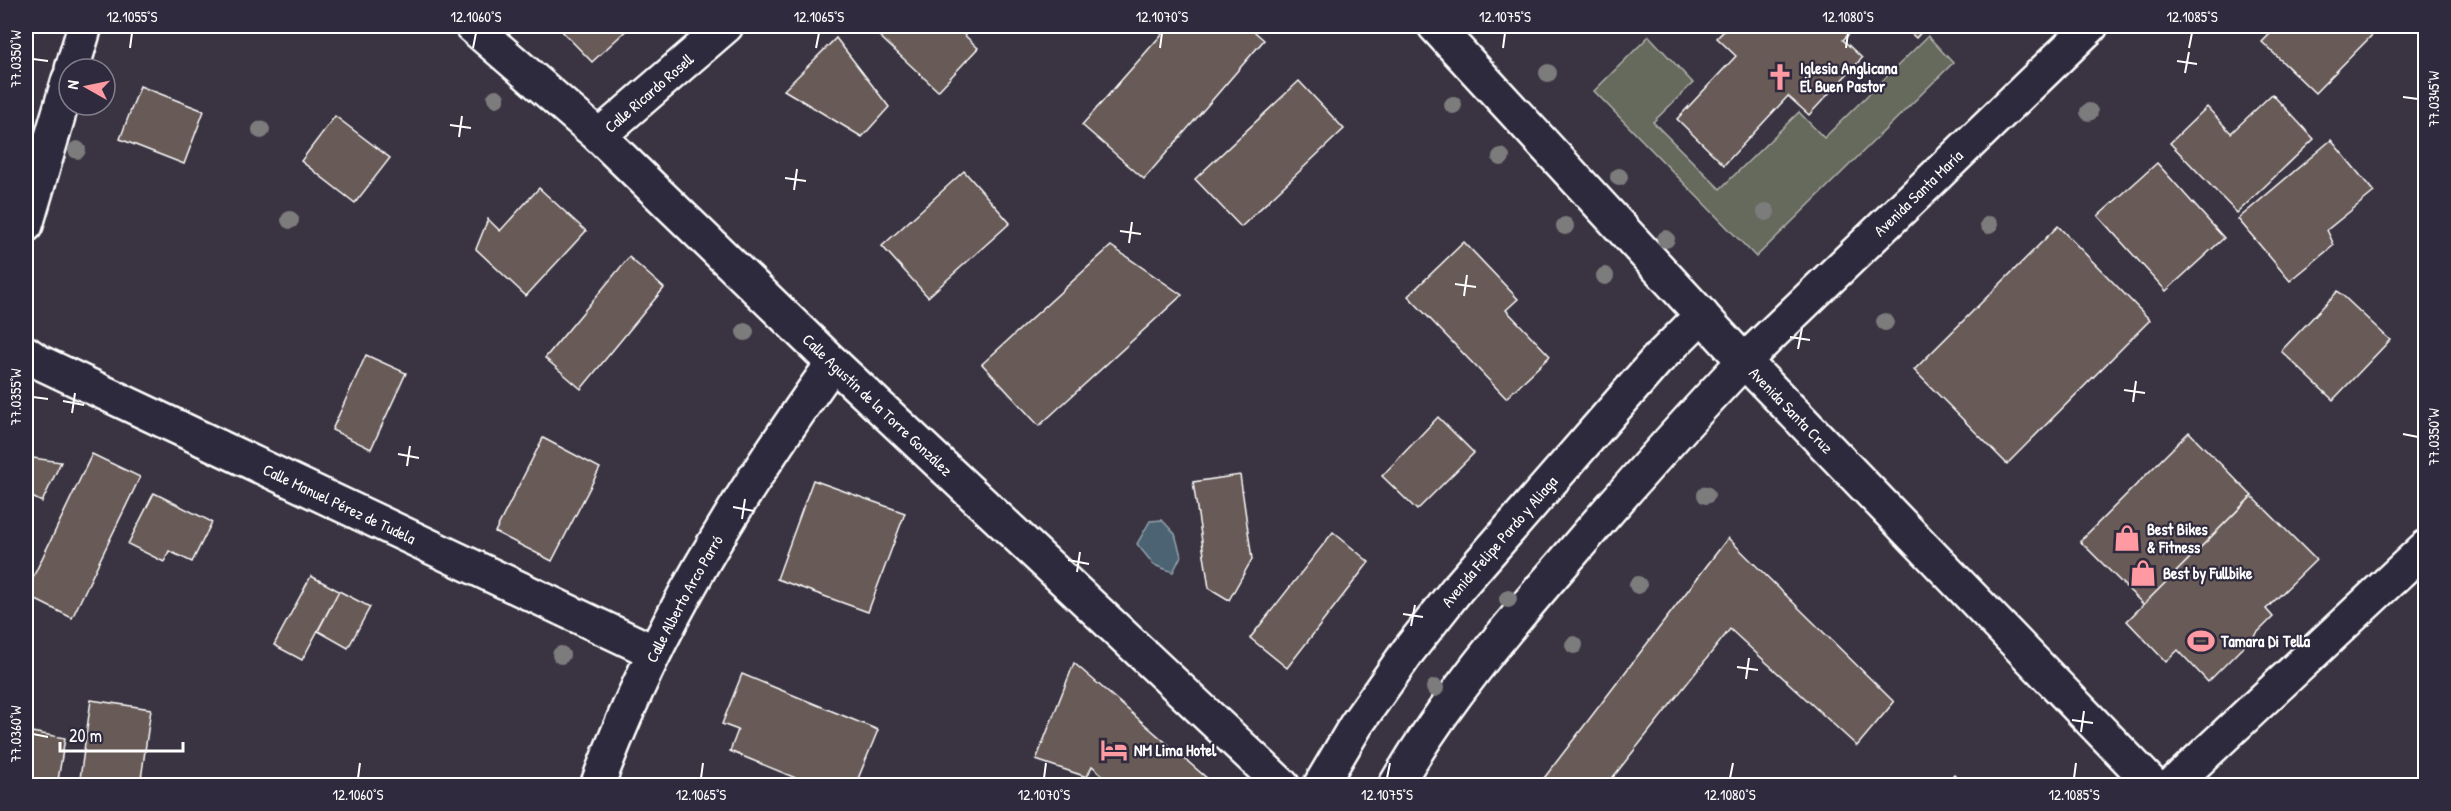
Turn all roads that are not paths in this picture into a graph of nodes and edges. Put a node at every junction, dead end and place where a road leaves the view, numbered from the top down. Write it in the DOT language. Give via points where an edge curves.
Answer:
graph roads {
  1 [pos="85,26"];
  2 [pos="472,26"];
  3 [pos="726,26"];
  4 [pos="1436,26"];
  5 [pos="2091,26"];
  6 [pos="76,57"];
  7 [pos="58,117"];
  8 [pos="599,136"];
  9 [pos="26,225"];
  10 [pos="1702,315"];
  11 [pos="26,353"];
  12 [pos="1744,361"];
  13 [pos="833,363"];
  14 [pos="2426,547"];
  15 [pos="654,652"];
  16 [pos="597,786"];
  17 [pos="1283,786"];
  18 [pos="1320,786"];
  19 [pos="1395,786"];
  20 [pos="2154,786"];
  21 [pos="2171,786"];
  1 -- 6 [label="street"];
  2 -- 8 [label="street, Calle Agustín de la Torre González"];
  3 -- 8 [label="street, Calle Ricardo Rosell"];
  4 -- 10 [label="street, Avenida Santa Cruz"];
  5 -- 12 [label="street, Avenida Santa María"];
  7 -- 9 [label="street"];
  8 -- 13 [label="street, Calle Agustín de la Torre González"];
  10 -- 12 [label="street, Avenida Santa Cruz"];
  10 -- 18 [label="street, Avenida Felipe Pardo y Aliaga" via="1656,361 1458,588 1356,725"];
  11 -- 15 [label="street, Calle Manuel Pérez de Tudela"];
  12 -- 19 [label="street" via="1506,629 1460,687"];
  12 -- 20 [label="street, Avenida Santa Cruz"];
  13 -- 15 [label="street, Calle Alberto Arco Parró" via="734,506"];
  13 -- 17 [label="street, Calle Agustín de la Torre González"];
  14 -- 21 [label="street"];
  15 -- 16 [label="street, Calle Alberto Arco Parró"];
}
